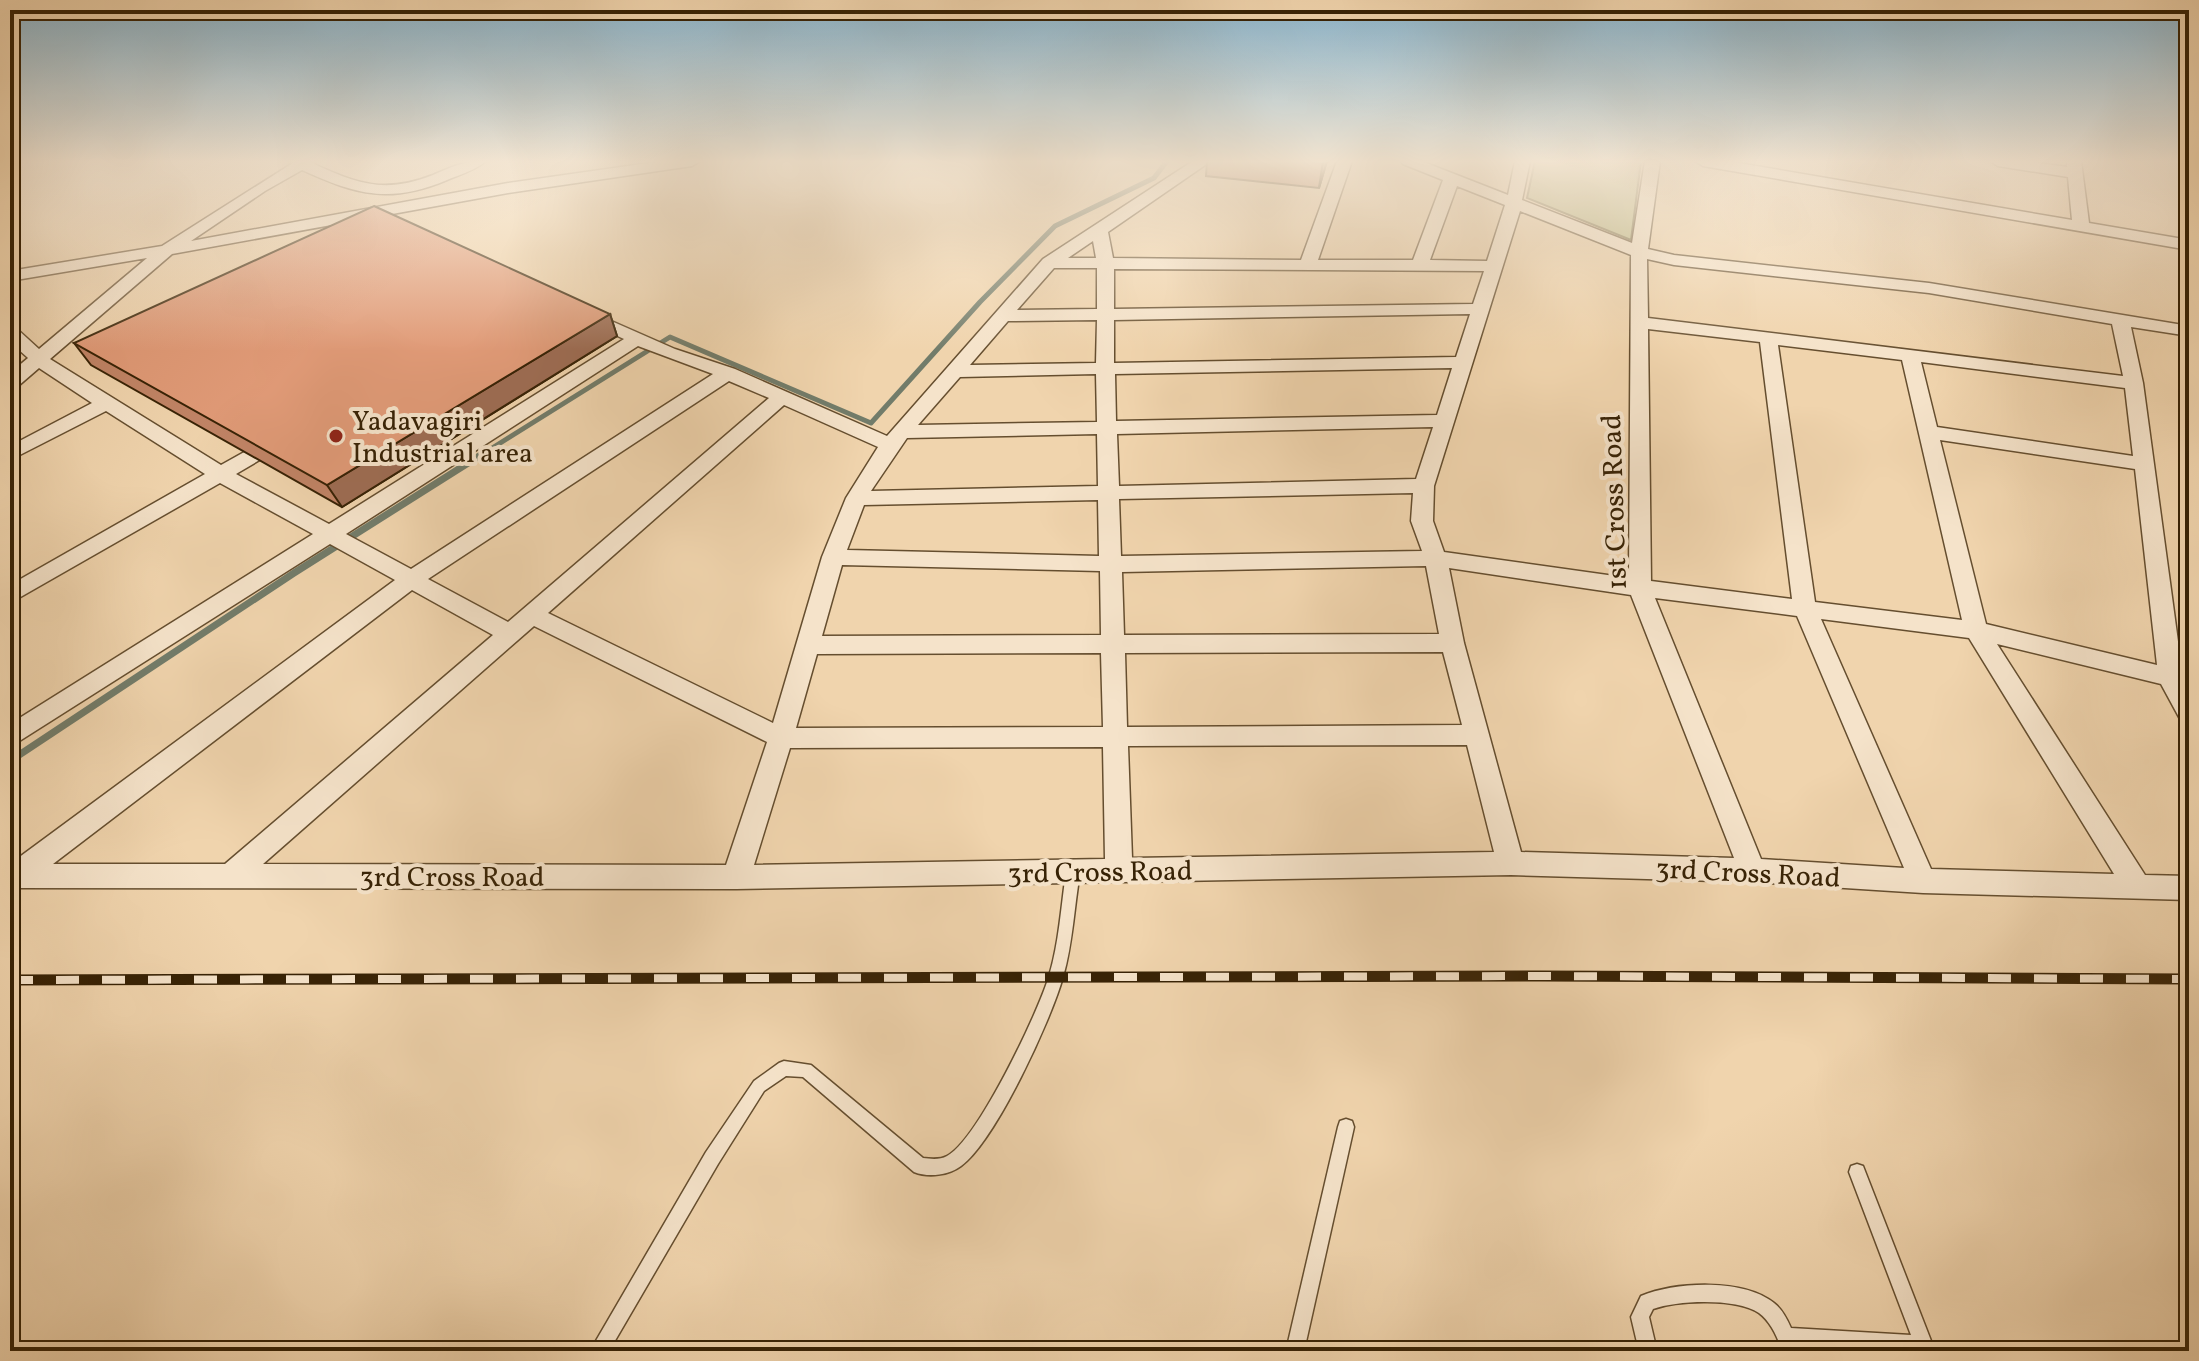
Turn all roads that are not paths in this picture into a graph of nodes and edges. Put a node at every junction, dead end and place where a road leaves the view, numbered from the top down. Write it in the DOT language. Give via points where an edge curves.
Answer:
graph roads {
  1 [pos="206,225"];
  2 [pos="313,225"];
  3 [pos="1107,225"];
  4 [pos="1322,225"];
  5 [pos="1435,225"];
  6 [pos="1507,225"];
  7 [pos="1569,225"];
  8 [pos="1643,225"];
  9 [pos="2081,225"];
  10 [pos="1099,230"];
  11 [pos="2189,245"];
  12 [pos="169,248"];
  13 [pos="1639,252"];
  14 [pos="1049,263"];
  15 [pos="1106,264"];
  16 [pos="1420,264"];
  17 [pos="1308,265"];
  18 [pos="1494,266"];
  19 [pos="10,276"];
  20 [pos="565,305"];
  21 [pos="1480,309"];
  22 [pos="1105,314"];
  23 [pos="1003,316"];
  24 [pos="2120,320"];
  25 [pos="1639,322"];
  26 [pos="2189,331"];
  27 [pos="10,332"];
  28 [pos="1768,337"];
  29 [pos="640,340"];
  30 [pos="1910,355"];
  31 [pos="39,359"];
  32 [pos="1463,362"];
  33 [pos="1105,368"];
  34 [pos="953,371"];
  35 [pos="728,373"];
  36 [pos="10,383"];
  37 [pos="2134,383"];
  38 [pos="782,397"];
  39 [pos="107,403"];
  40 [pos="1444,421"];
  41 [pos="1107,428"];
  42 [pos="1929,432"];
  43 [pos="289,435"];
  44 [pos="889,439"];
  45 [pos="10,454"];
  46 [pos="2144,464"];
  47 [pos="220,474"];
  48 [pos="1424,486"];
  49 [pos="1109,494"];
  50 [pos="856,498"];
  51 [pos="330,535"];
  52 [pos="833,557"];
  53 [pos="1436,558"];
  54 [pos="1111,564"];
  55 [pos="410,580"];
  56 [pos="1640,588"];
  57 [pos="10,595"];
  58 [pos="1805,609"];
  59 [pos="530,614"];
  60 [pos="1976,630"];
  61 [pos="509,633"];
  62 [pos="1452,643"];
  63 [pos="808,645"];
  64 [pos="1113,646"];
  65 [pos="2180,681"];
  66 [pos="2189,712"];
  67 [pos="1476,735"];
  68 [pos="1116,736"];
  69 [pos="10,737"];
  70 [pos="781,738"];
  71 [pos="1511,863"];
  72 [pos="1119,870"];
  73 [pos="1752,870"];
  74 [pos="1073,873"];
  75 [pos="232,875"];
  76 [pos="14,876"];
  77 [pos="736,877"];
  78 [pos="1923,881"];
  79 [pos="2138,888"];
  80 [pos="2189,888"];
  81 [pos="1346,1127"];
  82 [pos="1857,1172"];
  83 [pos="1789,1344"];
  84 [pos="1924,1348"];
  85 [pos="599,1351"];
  86 [pos="1295,1351"];
  87 [pos="1648,1351"];
  1 -- 12 [label="street"];
  2 -- 12 [label="street"];
  3 -- 10 [label="street"];
  4 -- 17 [label="street"];
  5 -- 16 [label="street"];
  6 -- 18 [label="street"];
  7 -- 13 [label="street"];
  8 -- 13 [label="street, 1st Cross Road"];
  9 -- 11 [label="street"];
  10 -- 14 [label="street"];
  10 -- 15 [label="street"];
  12 -- 19 [label="street"];
  12 -- 31 [label="street"];
  13 -- 24 [label="street" via="1929,288"];
  13 -- 25 [label="street, 1st Cross Road"];
  14 -- 15 [label="street"];
  14 -- 23 [label="street"];
  15 -- 17 [label="street"];
  15 -- 22 [label="street"];
  16 -- 17 [label="street"];
  16 -- 18 [label="street"];
  18 -- 21 [label="street"];
  20 -- 29 [label="street"];
  21 -- 22 [label="street"];
  21 -- 32 [label="street"];
  22 -- 23 [label="street"];
  22 -- 33 [label="street"];
  23 -- 34 [label="street"];
  24 -- 26 [label="street"];
  24 -- 37 [label="street"];
  25 -- 28 [label="street"];
  25 -- 56 [label="street, 1st Cross Road"];
  27 -- 31 [label="street"];
  28 -- 30 [label="street"];
  28 -- 58 [label="street"];
  29 -- 35 [label="street"];
  29 -- 51 [label="street"];
  30 -- 37 [label="street"];
  30 -- 42 [label="street"];
  31 -- 36 [label="street"];
  31 -- 39 [label="street"];
  32 -- 33 [label="street"];
  32 -- 40 [label="street"];
  33 -- 34 [label="street"];
  33 -- 41 [label="street"];
  34 -- 44 [label="street"];
  35 -- 38 [label="street"];
  35 -- 55 [label="street"];
  37 -- 46 [label="street"];
  38 -- 44 [label="street"];
  38 -- 59 [label="street"];
  39 -- 45 [label="street"];
  39 -- 47 [label="street"];
  40 -- 41 [label="street"];
  40 -- 48 [label="street"];
  41 -- 44 [label="street"];
  41 -- 49 [label="street"];
  42 -- 46 [label="street"];
  42 -- 60 [label="street"];
  43 -- 47 [label="street"];
  44 -- 50 [label="street"];
  46 -- 65 [label="street"];
  47 -- 51 [label="street"];
  47 -- 57 [label="street"];
  48 -- 49 [label="street"];
  48 -- 53 [label="street" via="1422,521"];
  49 -- 50 [label="street"];
  49 -- 54 [label="street"];
  50 -- 52 [label="street"];
  51 -- 55 [label="street"];
  51 -- 69 [label="street"];
  52 -- 54 [label="street"];
  52 -- 63 [label="street"];
  53 -- 54 [label="street"];
  53 -- 56 [label="street"];
  53 -- 62 [label="street"];
  54 -- 64 [label="street"];
  55 -- 61 [label="street"];
  55 -- 76 [label="street"];
  56 -- 58 [label="street"];
  56 -- 73 [label="street, 1st Cross Road"];
  58 -- 60 [label="street"];
  58 -- 78 [label="street"];
  59 -- 61 [label="street"];
  59 -- 70 [label="street"];
  60 -- 65 [label="street"];
  60 -- 79 [label="street"];
  61 -- 75 [label="street"];
  62 -- 64 [label="street"];
  62 -- 67 [label="street"];
  63 -- 64 [label="street"];
  63 -- 70 [label="street"];
  64 -- 68 [label="street"];
  65 -- 66 [label="street"];
  67 -- 68 [label="street"];
  67 -- 71 [label="street"];
  68 -- 70 [label="street"];
  68 -- 72 [label="street"];
  70 -- 77 [label="street"];
  71 -- 72 [label="street, 3rd Cross Road"];
  71 -- 73 [label="street, 3rd Cross Road"];
  72 -- 74 [label="street, 3rd Cross Road"];
  73 -- 78 [label="street, 3rd Cross Road"];
  74 -- 77 [label="street, 3rd Cross Road"];
  74 -- 85 [label="lane" via="1055,977 984,1126 955,1161 920,1166 806,1070 784,1068 759,1086"];
  75 -- 76 [label="street, 3rd Cross Road"];
  75 -- 77 [label="street, 3rd Cross Road"];
  78 -- 79 [label="street, 3rd Cross Road"];
  79 -- 80 [label="street, 3rd Cross Road"];
  81 -- 86 [label="lane"];
  82 -- 84 [label="lane"];
  83 -- 84 [label="lane"];
  83 -- 87 [label="lane" via="1768,1308 1744,1297 1660,1295 1647,1302 1640,1317"];
}
